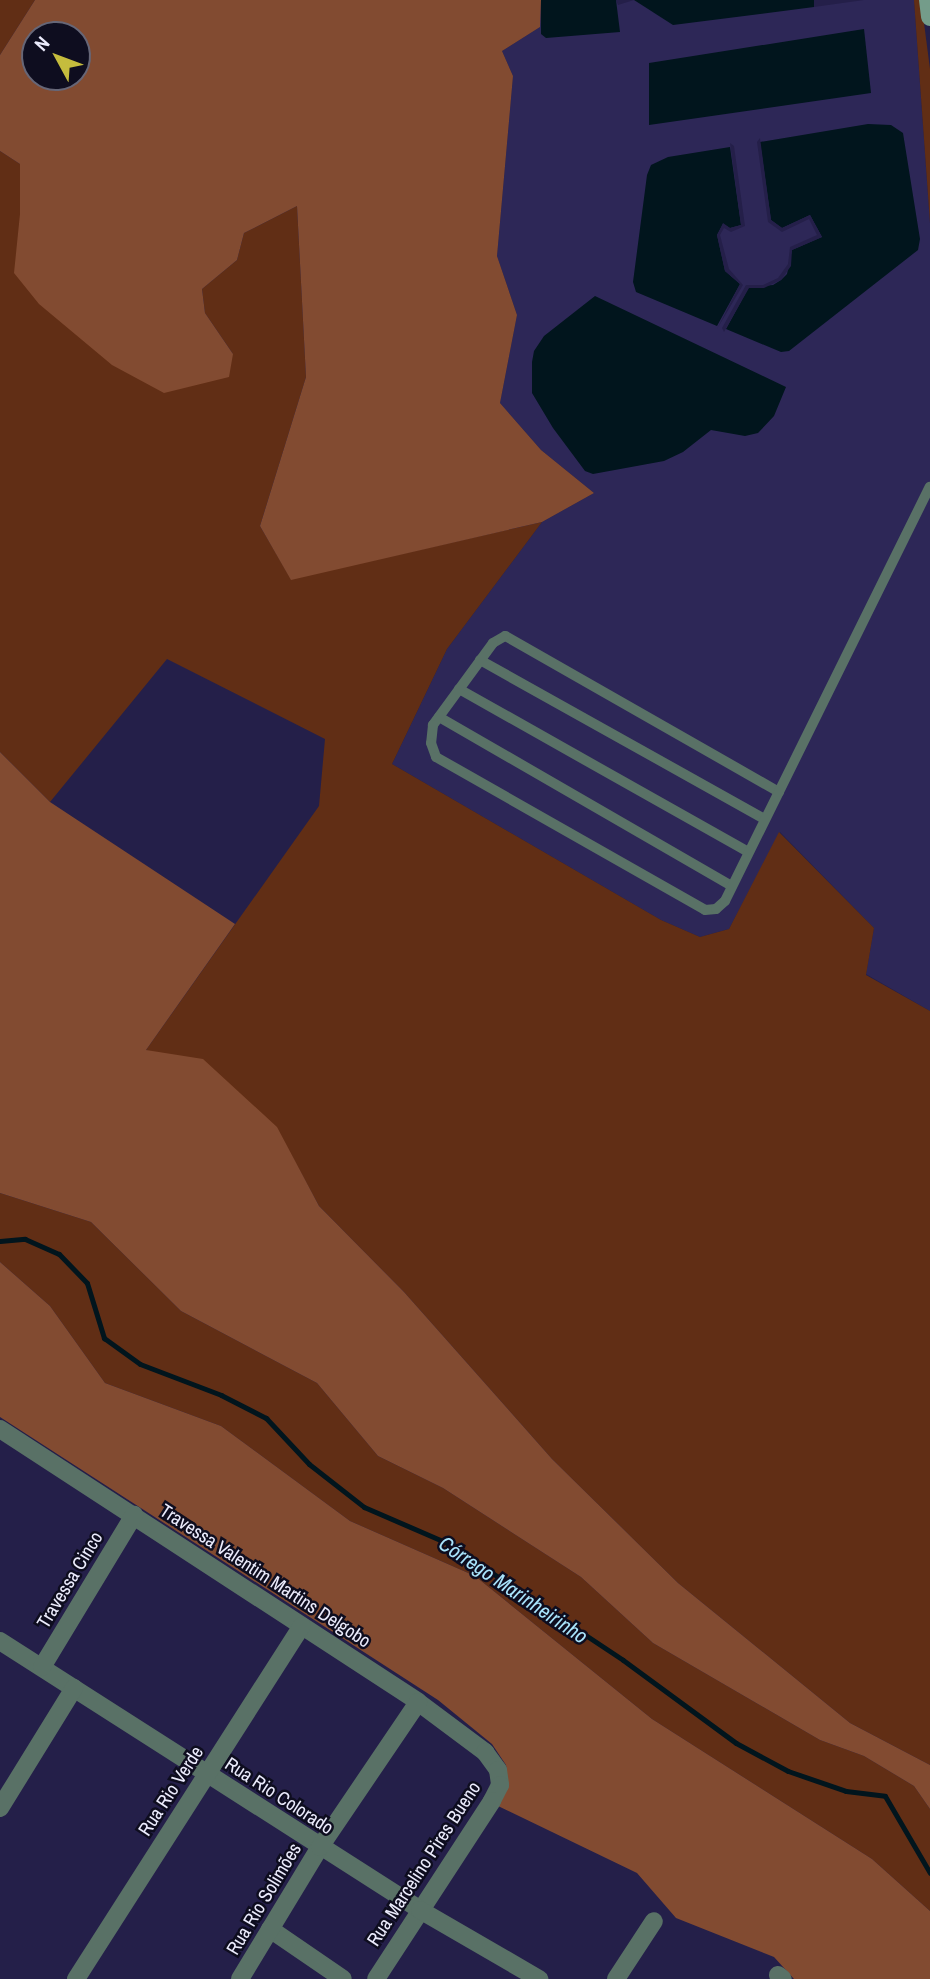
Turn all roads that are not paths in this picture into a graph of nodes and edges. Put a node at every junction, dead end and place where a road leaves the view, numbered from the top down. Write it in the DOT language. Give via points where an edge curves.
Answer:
graph roads {
  1 [pos="928,0"];
  2 [pos="930,17"];
  3 [pos="930,487"];
  4 [pos="480,660"];
  5 [pos="459,689"];
  6 [pos="439,717"];
  7 [pos="779,792"];
  8 [pos="765,820"];
  9 [pos="748,852"];
  10 [pos="732,886"];
  11 [pos="0,1429"];
  12 [pos="134,1515"];
  13 [pos="302,1626"];
  14 [pos="0,1641"];
  15 [pos="42,1667"];
  16 [pos="74,1688"];
  17 [pos="418,1702"];
  18 [pos="498,1770"];
  19 [pos="206,1774"];
  20 [pos="0,1808"];
  21 [pos="320,1847"];
  22 [pos="420,1910"];
  23 [pos="654,1921"];
  24 [pos="270,1929"];
  25 [pos="76,1979"];
  26 [pos="240,1979"];
  27 [pos="343,1979"];
  28 [pos="376,1979"];
  29 [pos="539,1979"];
  30 [pos="616,1979"];
  1 -- 2 [label="main road"];
  3 -- 7 [label="lane"];
  4 -- 5 [label="lane"];
  4 -- 7 [label="lane" via="505,636"];
  4 -- 8 [label="lane"];
  5 -- 6 [label="lane"];
  5 -- 9 [label="lane"];
  6 -- 10 [label="lane"];
  6 -- 10 [label="lane" via="430,743 436,757 705,910 716,909"];
  7 -- 8 [label="lane"];
  8 -- 9 [label="lane"];
  9 -- 10 [label="lane"];
  11 -- 12 [label="street, Travessa Valentim Martins Delgobo"];
  12 -- 13 [label="street, Travessa Valentim Martins Delgobo"];
  12 -- 15 [label="street, Travessa Cinco"];
  13 -- 17 [label="street, Travessa Valentim Martins Delgobo"];
  13 -- 19 [label="street, Rua Rio Verde"];
  14 -- 15 [label="street, Rua Rio Colorado"];
  15 -- 16 [label="street, Rua Rio Colorado"];
  16 -- 19 [label="street, Rua Rio Colorado"];
  16 -- 20 [label="street"];
  17 -- 18 [label="street, Travessa Valentim Martins Delgobo" via="485,1752"];
  17 -- 21 [label="street, Rua Rio Solimões"];
  18 -- 22 [label="street, Rua Marcelino Pires Bueno" via="500,1785 492,1801"];
  19 -- 21 [label="street, Rua Rio Colorado"];
  19 -- 25 [label="street, Rua Rio Verde"];
  21 -- 22 [label="street, Rua Rio Colorado"];
  21 -- 24 [label="street, Rua Rio Solimões"];
  22 -- 28 [label="street, Rua Marcelino Pires Bueno"];
  22 -- 29 [label="street, Rua Rio Colorado"];
  23 -- 30 [label="street"];
  24 -- 26 [label="street, Rua Rio Solimões"];
  24 -- 27 [label="street"];
}
